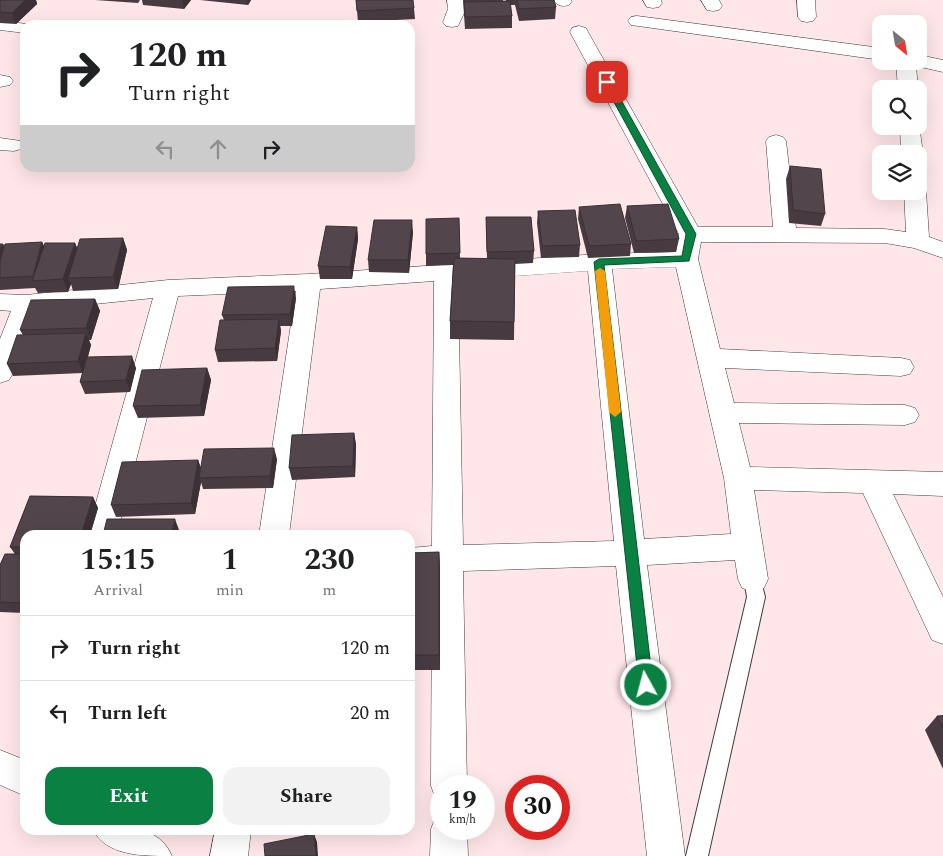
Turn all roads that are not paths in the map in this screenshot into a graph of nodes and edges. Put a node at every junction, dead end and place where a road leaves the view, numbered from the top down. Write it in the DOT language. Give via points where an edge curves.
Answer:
graph roads {
  1 [pos="456,0"];
  2 [pos="452,22"];
  3 [pos="637,22"];
  4 [pos="0,25"];
  5 [pos="20,27"];
  6 [pos="579,32"];
  7 [pos="872,53"];
  8 [pos="928,63"];
  9 [pos="943,66"];
  10 [pos="776,141"];
  11 [pos="916,200"];
  12 [pos="691,234"];
  13 [pos="785,234"];
  14 [pos="918,241"];
  15 [pos="943,250"];
  16 [pos="686,259"];
  17 [pos="599,262"];
  18 [pos="446,274"];
  19 [pos="309,282"];
  20 [pos="168,288"];
  21 [pos="0,302"];
  22 [pos="26,303"];
  23 [pos="710,358"];
  24 [pos="901,367"];
  25 [pos="0,373"];
  26 [pos="723,413"];
  27 [pos="906,415"];
  28 [pos="738,478"];
  29 [pos="872,481"];
  30 [pos="943,484"];
  31 [pos="103,530"];
  32 [pos="275,530"];
  33 [pos="749,546"];
  34 [pos="630,553"];
  35 [pos="449,558"];
  36 [pos="415,561"];
  37 [pos="753,579"];
  38 [pos="943,630"];
  39 [pos="0,767"];
  40 [pos="449,775"];
  41 [pos="20,776"];
  42 [pos="119,835"];
  43 [pos="232,835"];
  44 [pos="449,840"];
  45 [pos="153,856"];
  46 [pos="229,856"];
  47 [pos="449,856"];
  48 [pos="666,856"];
  49 [pos="697,856"];
  1 -- 2 [label="street" via="458,10"];
  3 -- 7 [label="street"];
  4 -- 5 [label="street"];
  6 -- 12 [label="street"];
  8 -- 9 [label="street"];
  10 -- 13 [label="street"];
  11 -- 14 [label="street"];
  12 -- 13 [label="street"];
  12 -- 16 [label="street"];
  13 -- 14 [label="street" via="885,236"];
  14 -- 15 [label="street"];
  16 -- 17 [label="street"];
  16 -- 23 [label="street"];
  17 -- 18 [label="street"];
  17 -- 34 [label="street"];
  18 -- 19 [label="street"];
  18 -- 35 [label="street"];
  19 -- 20 [label="street"];
  19 -- 32 [label="street"];
  20 -- 22 [label="street"];
  20 -- 31 [label="street"];
  21 -- 22 [label="street"];
  22 -- 25 [label="street"];
  23 -- 24 [label="street"];
  23 -- 26 [label="street"];
  26 -- 27 [label="street"];
  26 -- 28 [label="street"];
  28 -- 29 [label="street"];
  28 -- 33 [label="street"];
  29 -- 30 [label="street"];
  29 -- 38 [label="street"];
  33 -- 34 [label="street"];
  33 -- 37 [label="street"];
  34 -- 35 [label="street"];
  34 -- 48 [label="street"];
  35 -- 36 [label="street"];
  35 -- 40 [label="street"];
  37 -- 49 [label="lane" via="756,597"];
  39 -- 41 [label="street"];
  42 -- 45 [label="street"];
  43 -- 46 [label="street"];
  44 -- 47 [label="street"];
}
